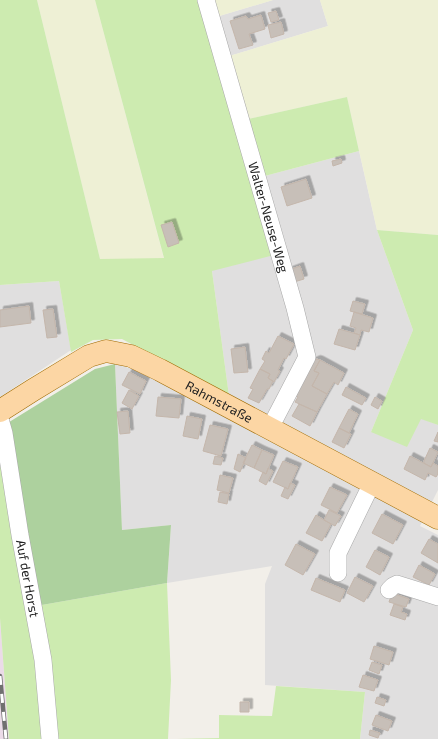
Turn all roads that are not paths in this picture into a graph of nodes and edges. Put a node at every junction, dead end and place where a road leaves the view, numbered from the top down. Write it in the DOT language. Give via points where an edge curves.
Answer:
graph roads {
  1 [pos="206,0"];
  2 [pos="0,412"];
  3 [pos="0,419"];
  4 [pos="270,428"];
  5 [pos="372,483"];
  6 [pos="438,518"];
  7 [pos="338,573"];
  8 [pos="389,590"];
  9 [pos="438,597"];
  10 [pos="50,739"];
  1 -- 4 [label="street, Walter-Neuse-Weg" via="307,357"];
  2 -- 4 [label="main road, Rahmstraße" via="89,356 106,351 131,356"];
  3 -- 10 [label="street, Auf der Horst" via="43,660"];
  4 -- 5 [label="main road, Rahmstraße"];
  5 -- 6 [label="main road, Rahmstraße"];
  5 -- 7 [label="street" via="338,553"];
  8 -- 9 [label="street" via="397,584"];
}
